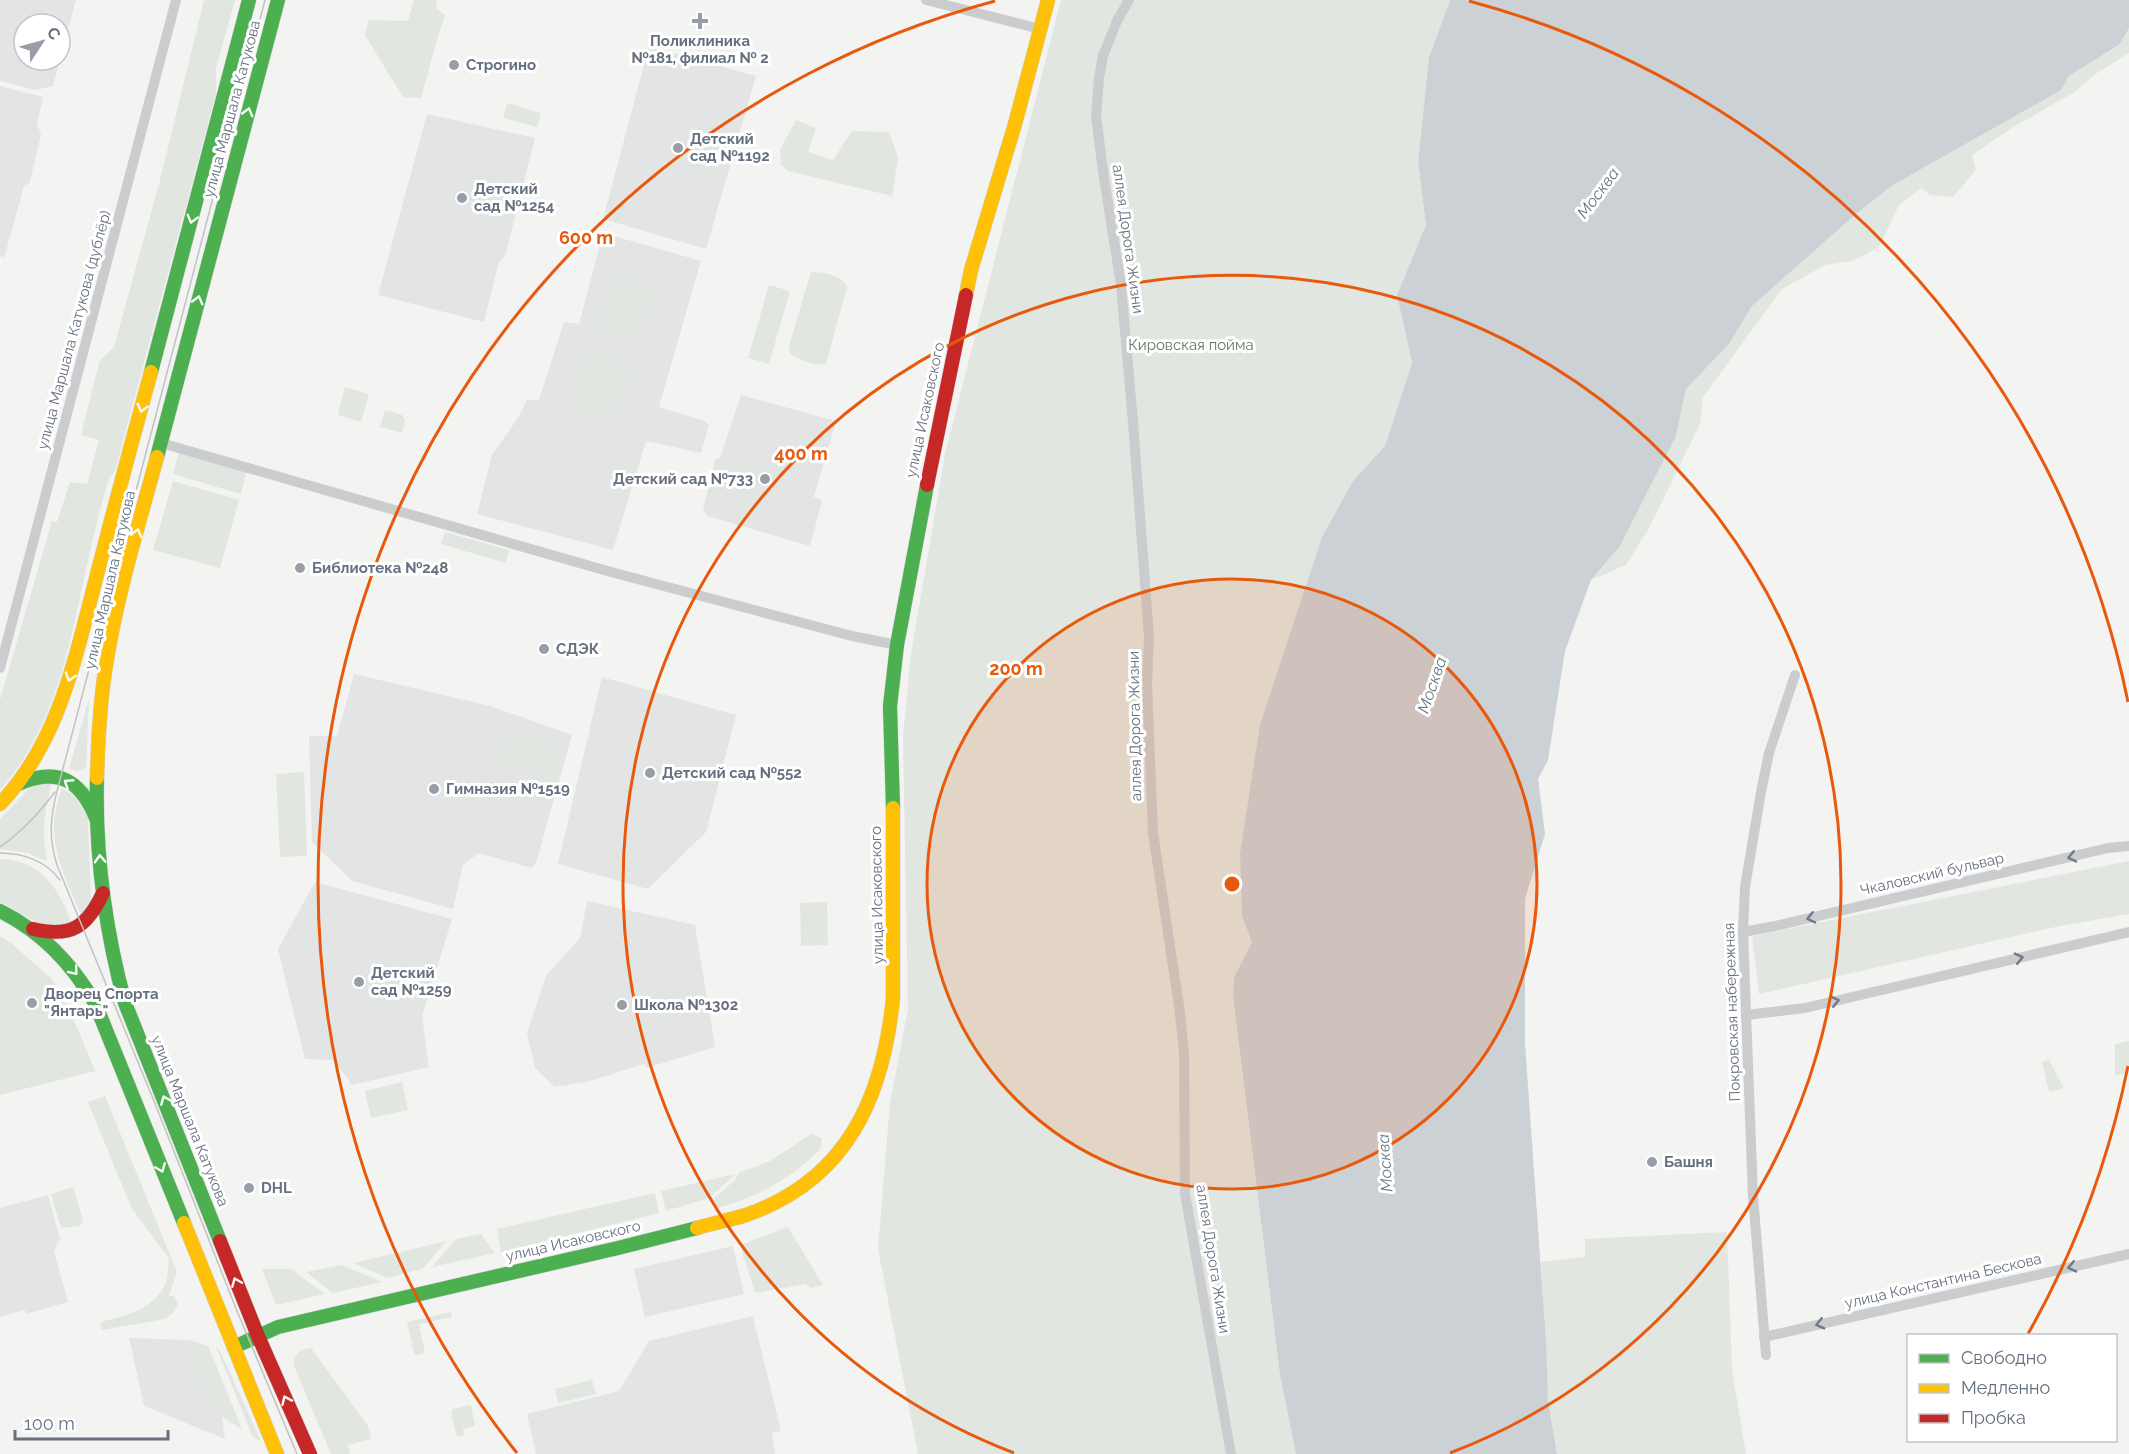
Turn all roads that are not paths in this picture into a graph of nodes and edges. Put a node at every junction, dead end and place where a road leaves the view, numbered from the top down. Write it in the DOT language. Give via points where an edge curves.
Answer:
graph roads {
  1 [pos="176,0"];
  2 [pos="249,0"];
  3 [pos="278,0"];
  4 [pos="926,0"];
  5 [pos="1048,0"];
  6 [pos="1130,0"];
  7 [pos="1040,29"];
  8 [pos="161,443"];
  9 [pos="897,645"];
  10 [pos="0,668"];
  11 [pos="1795,675"];
  12 [pos="18,784"];
  13 [pos="0,804"];
  14 [pos="98,824"];
  15 [pos="2129,846"];
  16 [pos="102,893"];
  17 [pos="0,911"];
  18 [pos="33,929"];
  19 [pos="1743,932"];
  20 [pos="2129,932"];
  21 [pos="1746,1015"];
  22 [pos="2129,1254"];
  23 [pos="258,1336"];
  24 [pos="1764,1337"];
  25 [pos="234,1347"];
  26 [pos="1766,1355"];
  27 [pos="277,1454"];
  28 [pos="310,1454"];
  29 [pos="1231,1454"];
  1 -- 10 [label="street, улица Маршала Катукова (дублёр)"];
  2 -- 12 [label="main road, улица Маршала Катукова, one-way" via="76,658 56,717"];
  8 -- 3 [label="main road, улица Маршала Катукова, one-way"];
  4 -- 7 [label="street"];
  5 -- 7 [label="main road, улица Исаковского"];
  6 -- 29 [label="street, аллея Дорога Жизни" via="1103,56 1096,116 1121,285 1138,484 1149,637 1153,833 1184,1053 1185,1194"];
  7 -- 9 [label="main road, улица Исаковского" via="971,270"];
  8 -- 9 [label="street" via="611,572"];
  14 -- 8 [label="main road, улица Маршала Катукова, one-way" via="98,742 104,673 118,604"];
  9 -- 23 [label="main road, улица Исаковского" via="890,706 895,960 891,1018 872,1097 841,1150 794,1192 737,1219 346,1311"];
  11 -- 19 [label="street, Покровская набережная" via="1769,753 1761,792 1745,887"];
  12 -- 13 [label="main road, улица Маршала Катукова"];
  14 -- 12 [label="main road, one-way" via="84,797 61,778 44,775"];
  16 -- 14 [label="main road, улица Маршала Катукова, one-way"];
  15 -- 19 [label="street, Чкаловский бульвар, one-way"];
  16 -- 18 [label="main road" via="93,915 76,928 48,934"];
  23 -- 16 [label="main road, улица Маршала Катукова, one-way" via="125,1003 112,958"];
  17 -- 18 [label="main road"];
  18 -- 25 [label="main road, one-way" via="76,972 95,1003"];
  19 -- 21 [label="street, Покровская набережная"];
  21 -- 20 [label="street, one-way" via="1805,1008"];
  21 -- 24 [label="street, Покровская набережная" via="1753,1196"];
  22 -- 24 [label="street, улица Константина Бескова, one-way"];
  23 -- 25 [label="main road, улица Исаковского"];
  28 -- 23 [label="main road, улица Маршала Катукова, one-way"];
  24 -- 26 [label="street, Покровская набережная"];
  25 -- 27 [label="main road"];
}
